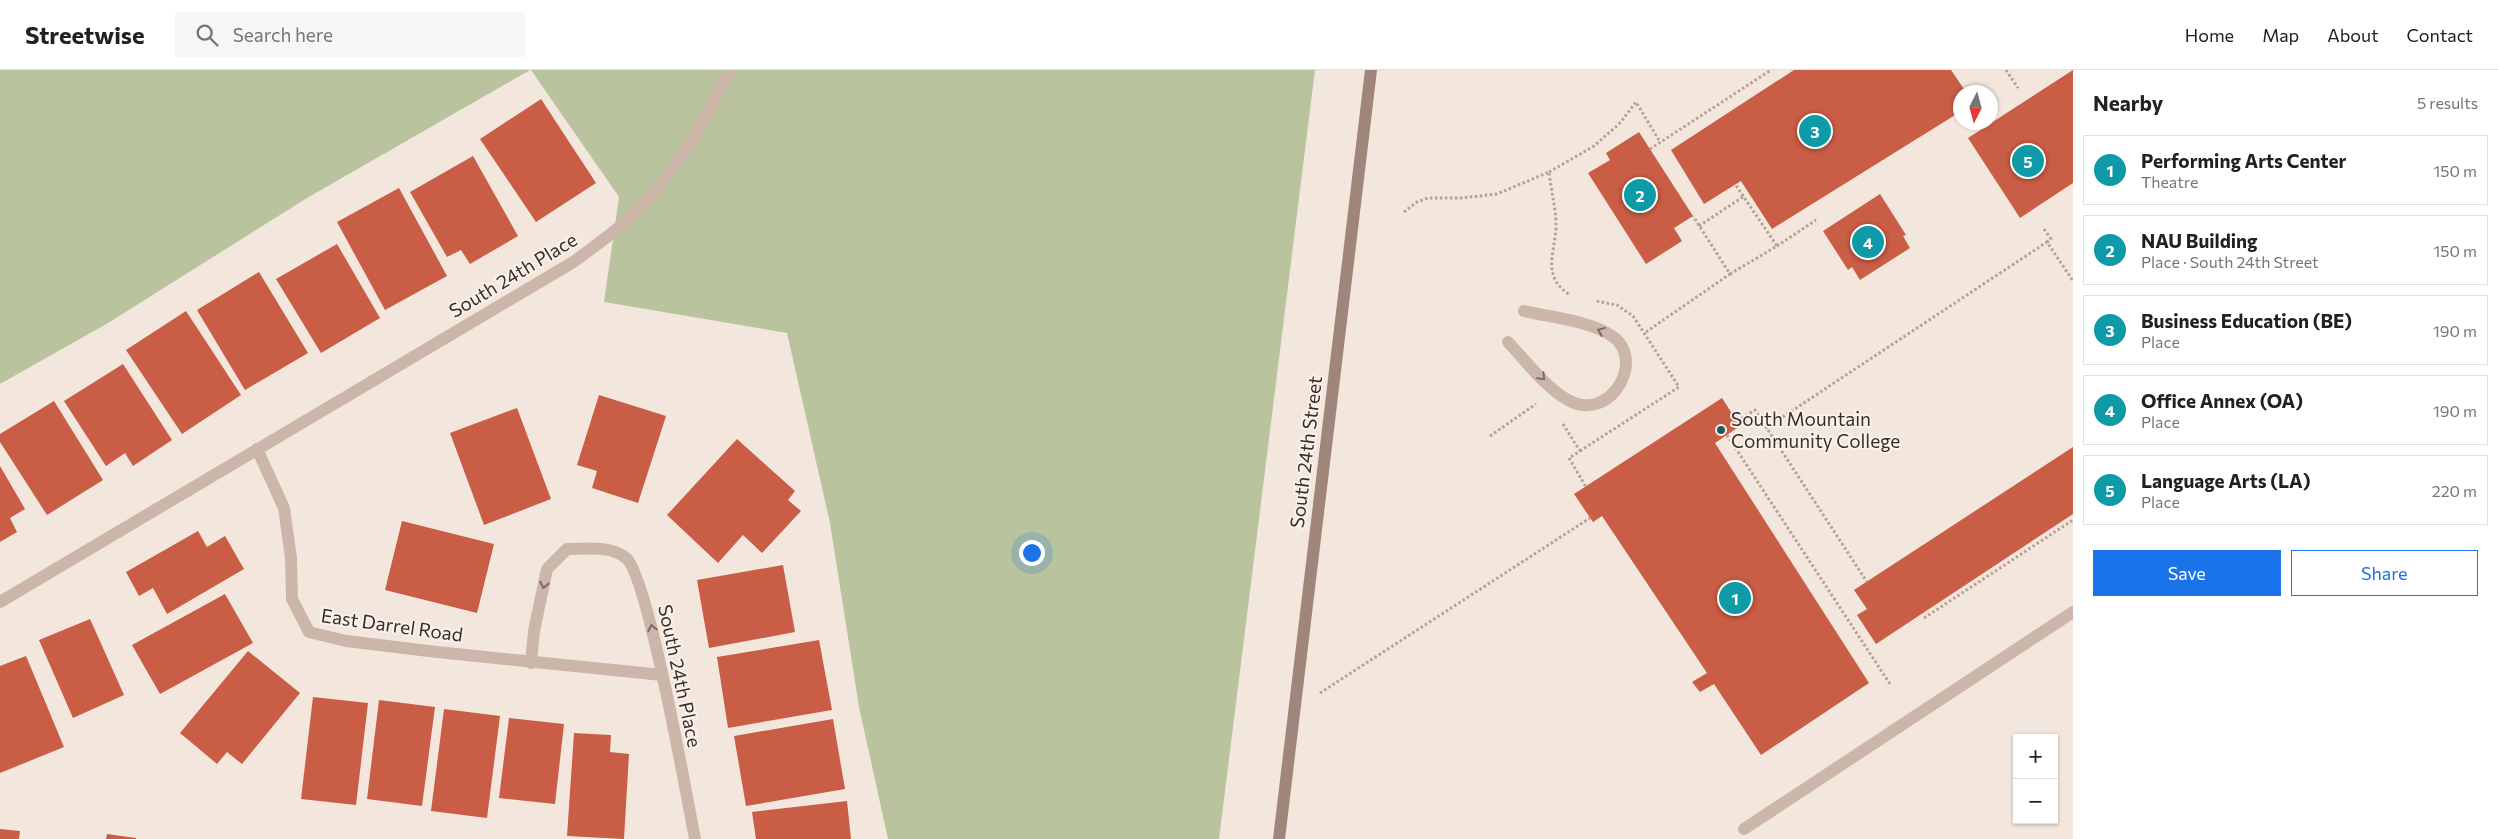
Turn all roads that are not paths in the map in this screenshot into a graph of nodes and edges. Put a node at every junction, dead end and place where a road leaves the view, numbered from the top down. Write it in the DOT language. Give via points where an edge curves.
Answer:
graph roads {
  1 [pos="730,70"];
  2 [pos="1371,70"];
  3 [pos="1524,311"];
  4 [pos="1508,342"];
  5 [pos="257,449"];
  6 [pos="0,602"];
  7 [pos="2073,612"];
  8 [pos="531,663"];
  9 [pos="662,675"];
  10 [pos="1744,829"];
  11 [pos="695,839"];
  12 [pos="1279,839"];
  1 -- 5 [label="street, South 24th Place" via="713,105 669,174 620,226 575,261"];
  2 -- 12 [label="main road, South 24th Street"];
  4 -- 3 [label="street, one-way" via="1559,394 1572,402 1594,404 1617,391 1625,364 1622,347 1613,336 1599,329"];
  5 -- 6 [label="street"];
  5 -- 8 [label="street, East Darrel Road" via="284,508 291,558 292,599 309,632 346,641"];
  7 -- 10 [label="street"];
  8 -- 9 [label="street, East Darrel Road"];
  9 -- 8 [label="street, South 24th Place, one-way" via="638,579 627,558 600,548 567,549 547,569"];
  9 -- 11 [label="street, South 24th Place"];
}
